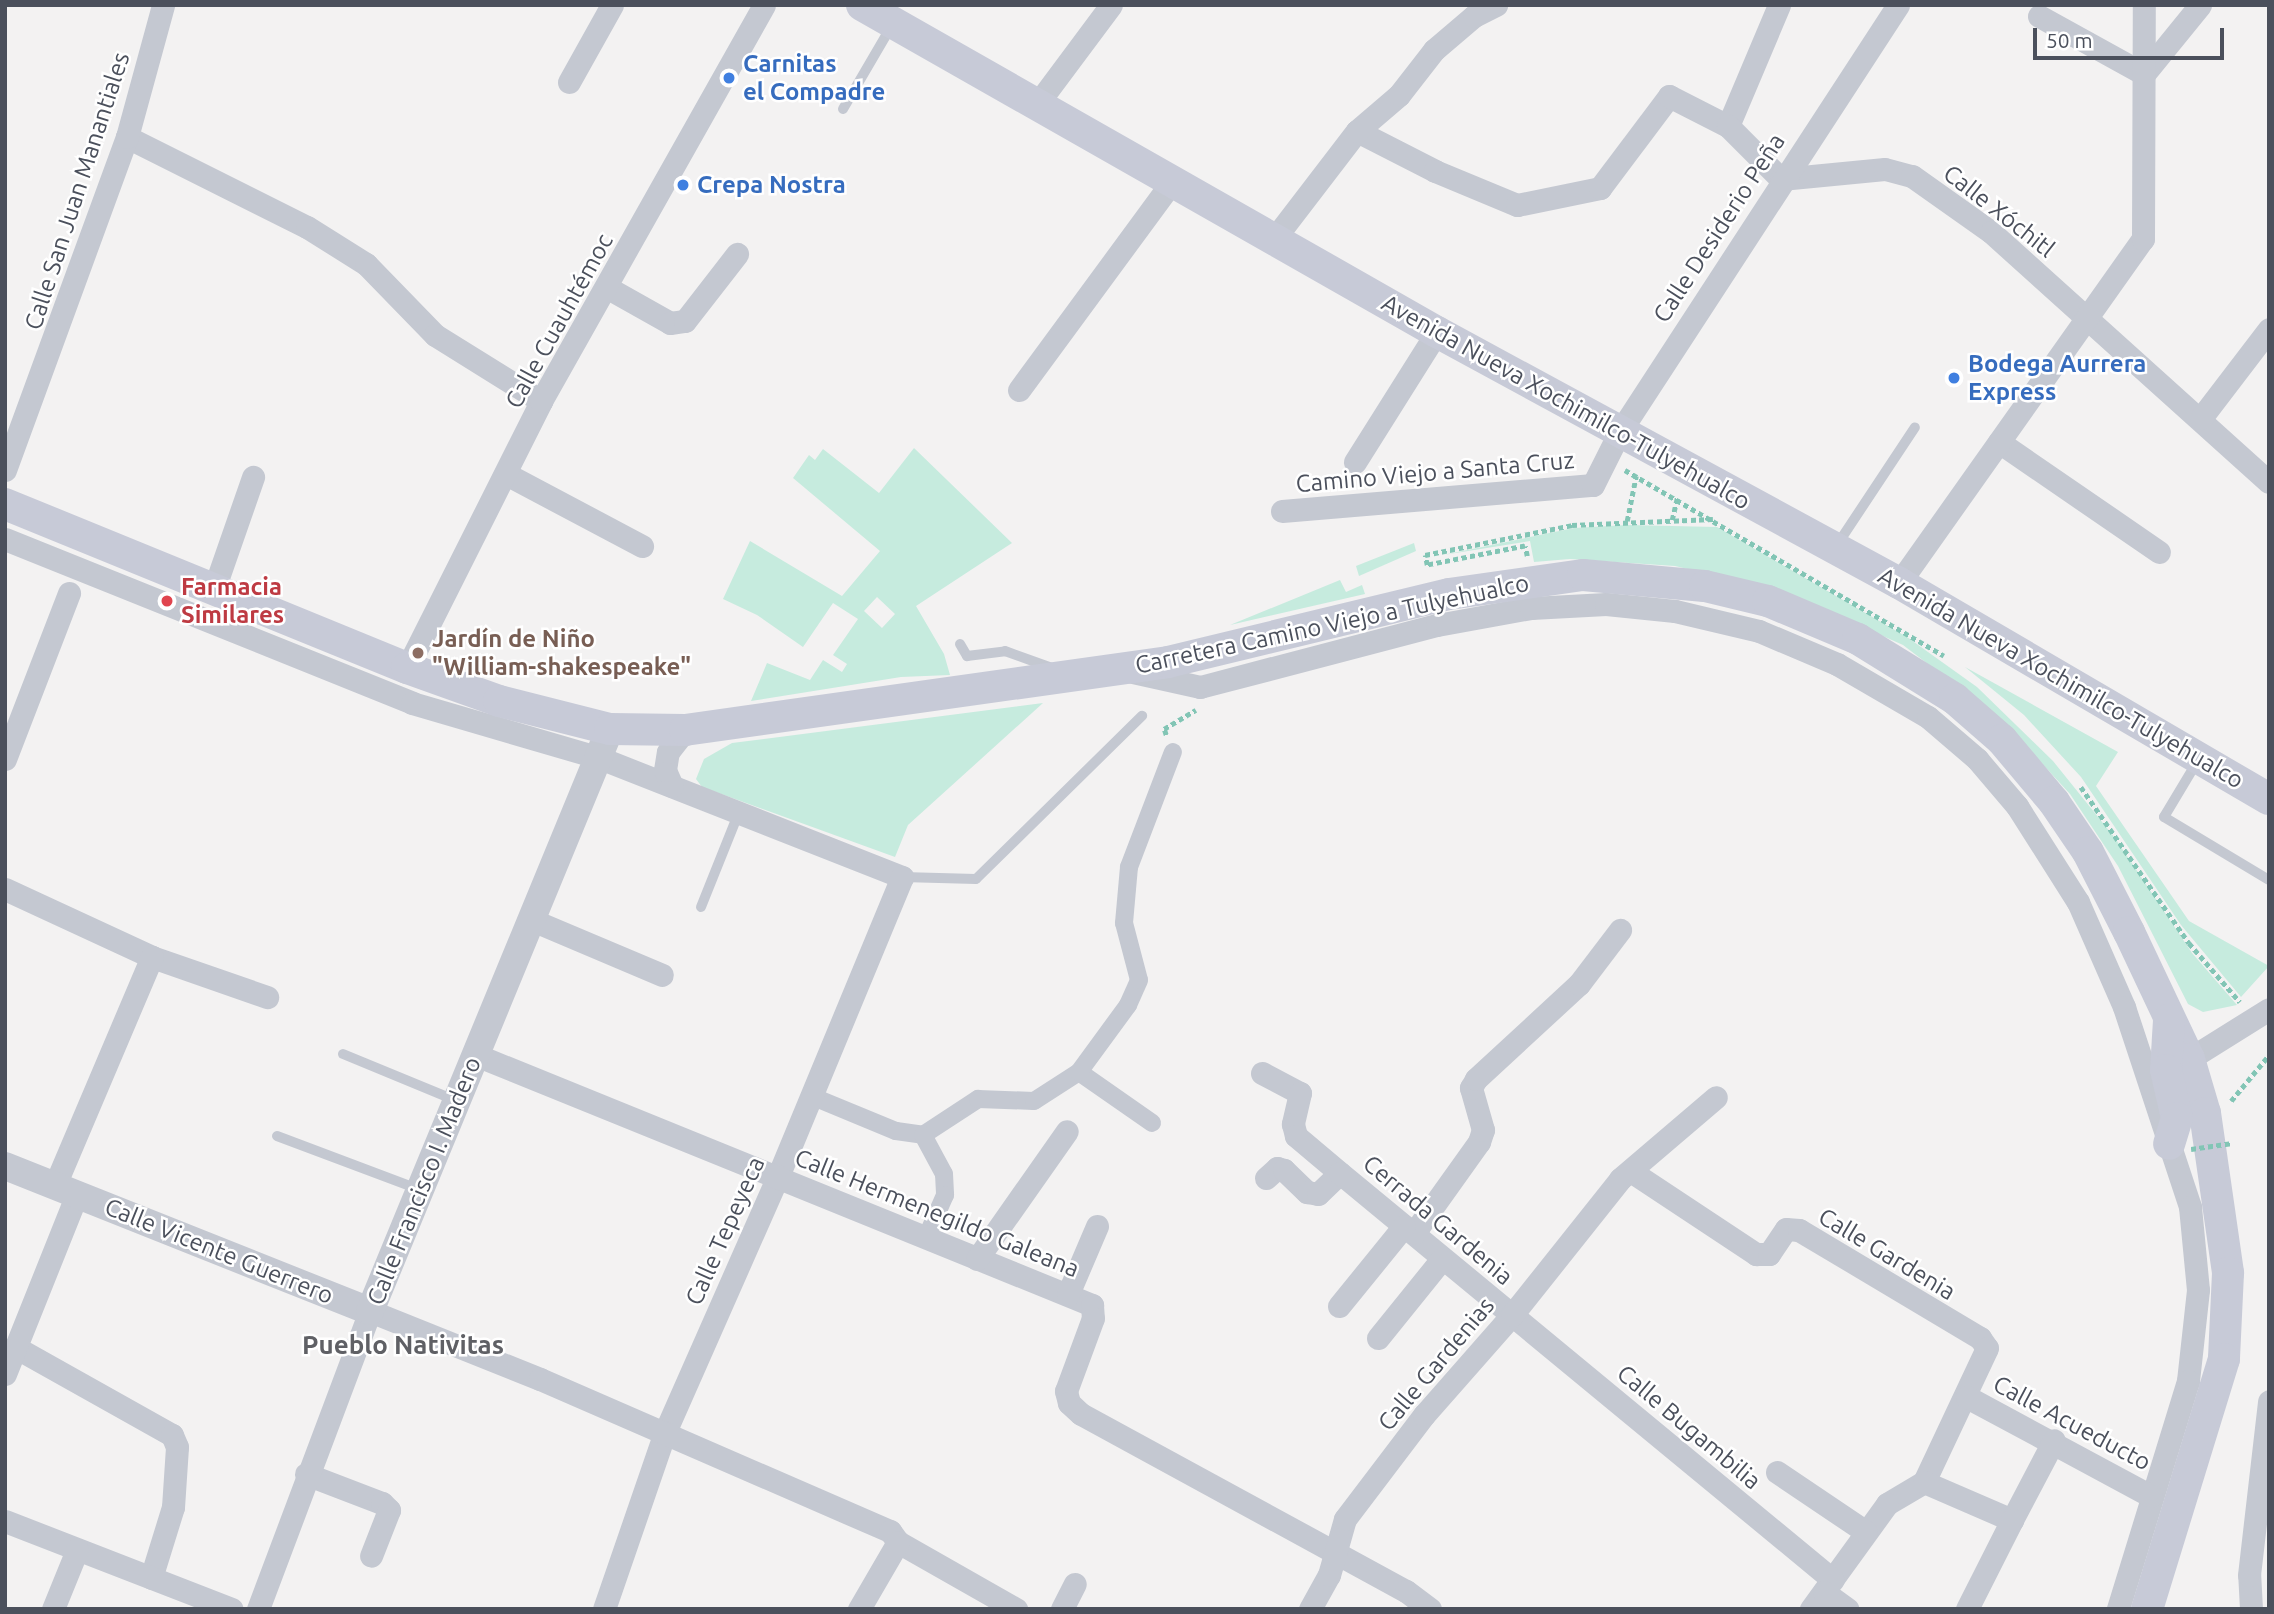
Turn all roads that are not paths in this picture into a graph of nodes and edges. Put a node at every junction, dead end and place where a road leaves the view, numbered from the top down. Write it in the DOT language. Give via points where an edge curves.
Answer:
graph roads {
  1 [pos="163,5"];
  2 [pos="612,5"];
  3 [pos="764,5"];
  4 [pos="862,5"];
  5 [pos="1111,5"];
  6 [pos="1496,5"];
  7 [pos="1779,5"];
  8 [pos="1898,5"];
  9 [pos="2157,5"];
  10 [pos="2200,5"];
  11 [pos="2039,16"];
  12 [pos="2144,16"];
  13 [pos="893,22"];
  14 [pos="2144,75"];
  15 [pos="569,82"];
  16 [pos="1038,103"];
  17 [pos="843,108"];
  18 [pos="1728,126"];
  19 [pos="1357,131"];
  20 [pos="127,137"];
  21 [pos="1781,179"];
  22 [pos="1172,182"];
  23 [pos="1274,239"];
  24 [pos="737,254"];
  25 [pos="608,288"];
  26 [pos="2087,320"];
  27 [pos="2269,329"];
  28 [pos="1437,332"];
  29 [pos="1019,390"];
  30 [pos="541,401"];
  31 [pos="2201,418"];
  32 [pos="1915,427"];
  33 [pos="1999,442"];
  34 [pos="1612,447"];
  35 [pos="1355,462"];
  36 [pos="5,470"];
  37 [pos="506,474"];
  38 [pos="253,477"];
  39 [pos="2269,482"];
  40 [pos="1593,485"];
  41 [pos="5,504"];
  42 [pos="1282,511"];
  43 [pos="5,539"];
  44 [pos="90,540"];
  45 [pos="642,546"];
  46 [pos="1835,548"];
  47 [pos="2160,552"];
  48 [pos="79,570"];
  49 [pos="1899,583"];
  50 [pos="213,592"];
  51 [pos="69,593"];
  52 [pos="960,644"];
  53 [pos="407,668"];
  54 [pos="1121,669"];
  55 [pos="1071,675"];
  56 [pos="1142,716"];
  57 [pos="685,730"];
  58 [pos="605,744"];
  59 [pos="1172,752"];
  60 [pos="2200,758"];
  61 [pos="5,759"];
  62 [pos="672,786"];
  63 [pos="2269,799"];
  64 [pos="739,812"];
  65 [pos="902,877"];
  66 [pos="2269,880"];
  67 [pos="5,888"];
  68 [pos="701,907"];
  69 [pos="532,920"];
  70 [pos="1620,930"];
  71 [pos="152,957"];
  72 [pos="662,975"];
  73 [pos="267,997"];
  74 [pos="2269,1009"];
  75 [pos="2169,1019"];
  76 [pos="343,1054"];
  77 [pos="475,1055"];
  78 [pos="2189,1059"];
  79 [pos="1079,1072"];
  80 [pos="1262,1073"];
  81 [pos="811,1096"];
  82 [pos="1716,1097"];
  83 [pos="457,1101"];
  84 [pos="1152,1123"];
  85 [pos="1067,1131"];
  86 [pos="923,1135"];
  87 [pos="277,1136"];
  88 [pos="2180,1146"];
  89 [pos="5,1166"];
  90 [pos="1632,1172"];
  91 [pos="1340,1173"];
  92 [pos="778,1176"];
  93 [pos="1266,1178"];
  94 [pos="66,1189"];
  95 [pos="421,1190"];
  96 [pos="1097,1226"];
  97 [pos="1409,1229"];
  98 [pos="927,1236"];
  99 [pos="977,1259"];
  100 [pos="1441,1260"];
  101 [pos="1068,1294"];
  102 [pos="1339,1306"];
  103 [pos="370,1311"];
  104 [pos="1512,1315"];
  105 [pos="1378,1338"];
  106 [pos="15,1347"];
  107 [pos="5,1374"];
  108 [pos="1967,1397"];
  109 [pos="2269,1401"];
  110 [pos="665,1432"];
  111 [pos="2054,1440"];
  112 [pos="1777,1472"];
  113 [pos="306,1474"];
  114 [pos="1924,1482"];
  115 [pos="2151,1496"];
  116 [pos="2012,1520"];
  117 [pos="5,1521"];
  118 [pos="1866,1532"];
  119 [pos="894,1537"];
  120 [pos="77,1550"];
  121 [pos="1333,1552"];
  122 [pos="371,1556"];
  123 [pos="151,1578"];
  124 [pos="1075,1584"];
  125 [pos="1823,1594"];
  126 [pos="54,1609"];
  127 [pos="232,1609"];
  128 [pos="258,1609"];
  129 [pos="604,1609"];
  130 [pos="859,1609"];
  131 [pos="1016,1609"];
  132 [pos="1062,1609"];
  133 [pos="1310,1609"];
  134 [pos="1430,1609"];
  135 [pos="1847,1609"];
  136 [pos="1967,1609"];
  137 [pos="2118,1609"];
  138 [pos="2147,1609"];
  139 [pos="2250,1609"];
  1 -- 20 [label="street, Calle San Juan Manantiales"];
  2 -- 15 [label="street"];
  3 -- 25 [label="street, Calle Cuauhtémoc"];
  4 -- 13 [label="main road, Avenida Nueva Xochimilco-Tulyehualco"];
  5 -- 16 [label="street"];
  6 -- 19 [label="street" via="1474,16 1434,50 1399,95"];
  7 -- 18 [label="street"];
  8 -- 21 [label="street, Calle Desiderio Peña"];
  9 -- 12 [label="street"];
  10 -- 14 [label="street"];
  11 -- 14 [label="street"];
  12 -- 14 [label="street"];
  13 -- 16 [label="main road, Avenida Nueva Xochimilco-Tulyehualco"];
  13 -- 17 [label="lane"];
  14 -- 26 [label="street" via="2143,239"];
  16 -- 22 [label="main road, Avenida Nueva Xochimilco-Tulyehualco"];
  18 -- 19 [label="street" via="1669,96 1600,188 1517,205 1435,171"];
  18 -- 21 [label="street"];
  19 -- 23 [label="street"];
  20 -- 30 [label="street" via="307,228 366,264 435,335"];
  20 -- 36 [label="street, Calle San Juan Manantiales"];
  21 -- 26 [label="street, Calle Xóchitl" via="1885,169 1912,176 1991,232"];
  21 -- 34 [label="street, Calle Desiderio Peña"];
  22 -- 23 [label="main road, Avenida Nueva Xochimilco-Tulyehualco"];
  22 -- 29 [label="street"];
  23 -- 28 [label="main road, Avenida Nueva Xochimilco-Tulyehualco"];
  24 -- 25 [label="street" via="685,321 670,323"];
  25 -- 30 [label="street, Calle Cuauhtémoc"];
  26 -- 31 [label="street, Calle Xóchitl"];
  26 -- 33 [label="street"];
  27 -- 31 [label="street"];
  28 -- 34 [label="main road, Avenida Nueva Xochimilco-Tulyehualco"];
  28 -- 35 [label="street"];
  30 -- 37 [label="street, Calle Cuauhtémoc"];
  31 -- 39 [label="street, Calle Xóchitl"];
  32 -- 46 [label="lane"];
  33 -- 47 [label="street"];
  33 -- 49 [label="street"];
  34 -- 40 [label="street, Calle Desiderio Peña"];
  34 -- 46 [label="main road, Avenida Nueva Xochimilco-Tulyehualco" via="1728,491"];
  37 -- 45 [label="street"];
  37 -- 53 [label="street, Calle Cuauhtémoc"];
  38 -- 50 [label="street"];
  40 -- 42 [label="street, Camino Viejo a Santa Cruz"];
  41 -- 44 [label="main road, Carretera Camino Viejo a Tulyehualco"];
  43 -- 48 [label="street"];
  44 -- 48 [label="street"];
  44 -- 50 [label="main road, Carretera Camino Viejo a Tulyehualco"];
  46 -- 49 [label="main road, Avenida Nueva Xochimilco-Tulyehualco"];
  48 -- 58 [label="street" via="412,703"];
  49 -- 60 [label="main road, Avenida Nueva Xochimilco-Tulyehualco"];
  50 -- 53 [label="main road, Carretera Camino Viejo a Tulyehualco"];
  51 -- 61 [label="street"];
  52 -- 55 [label="lane" via="967,656 1005,652"];
  53 -- 58 [label="main road, Carretera Camino Viejo a Tulyehualco"];
  54 -- 55 [label="main road, Carretera Camino Viejo a Tulyehualco"];
  54 -- 75 [label="main road, Carretera Camino Viejo a Tulyehualco" via="1217,652 1449,594 1583,575 1705,586 1768,601 1817,619 1895,659 1955,699 2002,740 2088,852"];
  54 -- 88 [label="street" via="1200,687 1437,625 1531,608 1606,604 1675,611 1759,631 1837,664 1928,717 1976,759 2017,806 2078,902"];
  55 -- 57 [label="main road, Carretera Camino Viejo a Tulyehualco"];
  56 -- 65 [label="lane" via="976,878"];
  57 -- 58 [label="main road, Carretera Camino Viejo a Tulyehualco"];
  57 -- 62 [label="street" via="668,752 665,770"];
  58 -- 62 [label="street"];
  58 -- 69 [label="street, Calle Francisco I. Madero"];
  59 -- 79 [label="street" via="1129,867 1124,923 1139,981 1128,1005"];
  60 -- 63 [label="main road, Avenida Nueva Xochimilco-Tulyehualco"];
  60 -- 66 [label="lane" via="2164,817"];
  62 -- 64 [label="street"];
  64 -- 65 [label="street"];
  64 -- 68 [label="lane"];
  65 -- 81 [label="street, Calle Tepeyeca"];
  67 -- 71 [label="street"];
  69 -- 72 [label="street"];
  69 -- 77 [label="street, Calle Francisco I. Madero"];
  70 -- 97 [label="street" via="1579,984 1476,1079 1471,1088 1483,1130 1479,1142"];
  71 -- 73 [label="street"];
  71 -- 94 [label="street"];
  74 -- 78 [label="street"];
  75 -- 78 [label="main road, Carretera Camino Viejo a Tulyehualco"];
  75 -- 88 [label="main road" via="2166,1070"];
  76 -- 83 [label="lane"];
  77 -- 83 [label="street, Calle Francisco I. Madero"];
  77 -- 92 [label="street, Calle Hermenegildo Galeana"];
  78 -- 138 [label="main road, Carretera Camino Viejo a Tulyehualco" via="2205,1113 2227,1260 2224,1359"];
  79 -- 84 [label="street"];
  79 -- 86 [label="street" via="1034,1101 978,1099"];
  80 -- 91 [label="street" via="1300,1093 1293,1124 1296,1136"];
  81 -- 86 [label="street" via="896,1131"];
  81 -- 92 [label="street, Calle Tepeyeca"];
  82 -- 90 [label="street, Calle Gardenias"];
  83 -- 95 [label="street, Calle Francisco I. Madero"];
  85 -- 99 [label="street"];
  86 -- 98 [label="street" via="944,1174 945,1195"];
  87 -- 95 [label="lane"];
  88 -- 115 [label="street" via="2198,1290 2188,1381"];
  89 -- 94 [label="street, Calle Vicente Guerrero"];
  90 -- 104 [label="street, Calle Gardenias" via="1620,1179"];
  90 -- 108 [label="street, Calle Gardenia" via="1756,1254 1769,1254 1786,1229 1799,1230 1980,1338 1987,1348"];
  91 -- 93 [label="street, Cerrada Gardenia" via="1318,1194 1307,1192 1284,1170 1277,1168"];
  91 -- 97 [label="street, Cerrada Gardenia"];
  92 -- 98 [label="street, Calle Hermenegildo Galeana"];
  92 -- 110 [label="street, Calle Tepeyeca"];
  94 -- 103 [label="street, Calle Vicente Guerrero"];
  94 -- 106 [label="street"];
  95 -- 103 [label="street, Calle Francisco I. Madero"];
  96 -- 101 [label="street"];
  97 -- 100 [label="street, Cerrada Gardenia"];
  97 -- 102 [label="street"];
  98 -- 99 [label="street, Calle Hermenegildo Galeana"];
  99 -- 101 [label="street, Calle Hermenegildo Galeana"];
  100 -- 104 [label="street, Cerrada Gardenia"];
  100 -- 105 [label="street"];
  101 -- 121 [label="street, Calle Hermenegildo Galeana" via="1094,1310 1066,1391 1069,1403"];
  103 -- 110 [label="street, Calle Vicente Guerrero"];
  103 -- 113 [label="street, Calle Francisco I. Madero"];
  104 -- 121 [label="street, Calle Gardenias" via="1424,1415 1353,1508"];
  104 -- 125 [label="street, Calle Bugambilia"];
  106 -- 107 [label="street"];
  106 -- 123 [label="street" via="172,1435 177,1447 173,1507"];
  108 -- 111 [label="street, Calle Acueducto"];
  108 -- 114 [label="street"];
  109 -- 139 [label="street" via="2250,1563"];
  110 -- 119 [label="street, Calle Vicente Guerrero"];
  110 -- 129 [label="street, Calle Tepeyeca"];
  111 -- 115 [label="street, Calle Acueducto"];
  111 -- 116 [label="street"];
  112 -- 118 [label="street"];
  113 -- 122 [label="street" via="382,1503 389,1510"];
  113 -- 128 [label="street, Calle Francisco I. Madero"];
  114 -- 116 [label="street"];
  114 -- 118 [label="street" via="1887,1504"];
  115 -- 137 [label="street"];
  116 -- 136 [label="street"];
  117 -- 120 [label="street"];
  118 -- 125 [label="street"];
  119 -- 130 [label="street"];
  119 -- 131 [label="street, Calle Vicente Guerrero"];
  120 -- 123 [label="street"];
  120 -- 126 [label="street"];
  121 -- 133 [label="street, Calle Gardenias" via="1329,1575"];
  121 -- 134 [label="street, Calle Hermenegildo Galeana"];
  123 -- 127 [label="street"];
  124 -- 132 [label="street"];
  125 -- 135 [label="street, Calle Bugambilia"];
}
